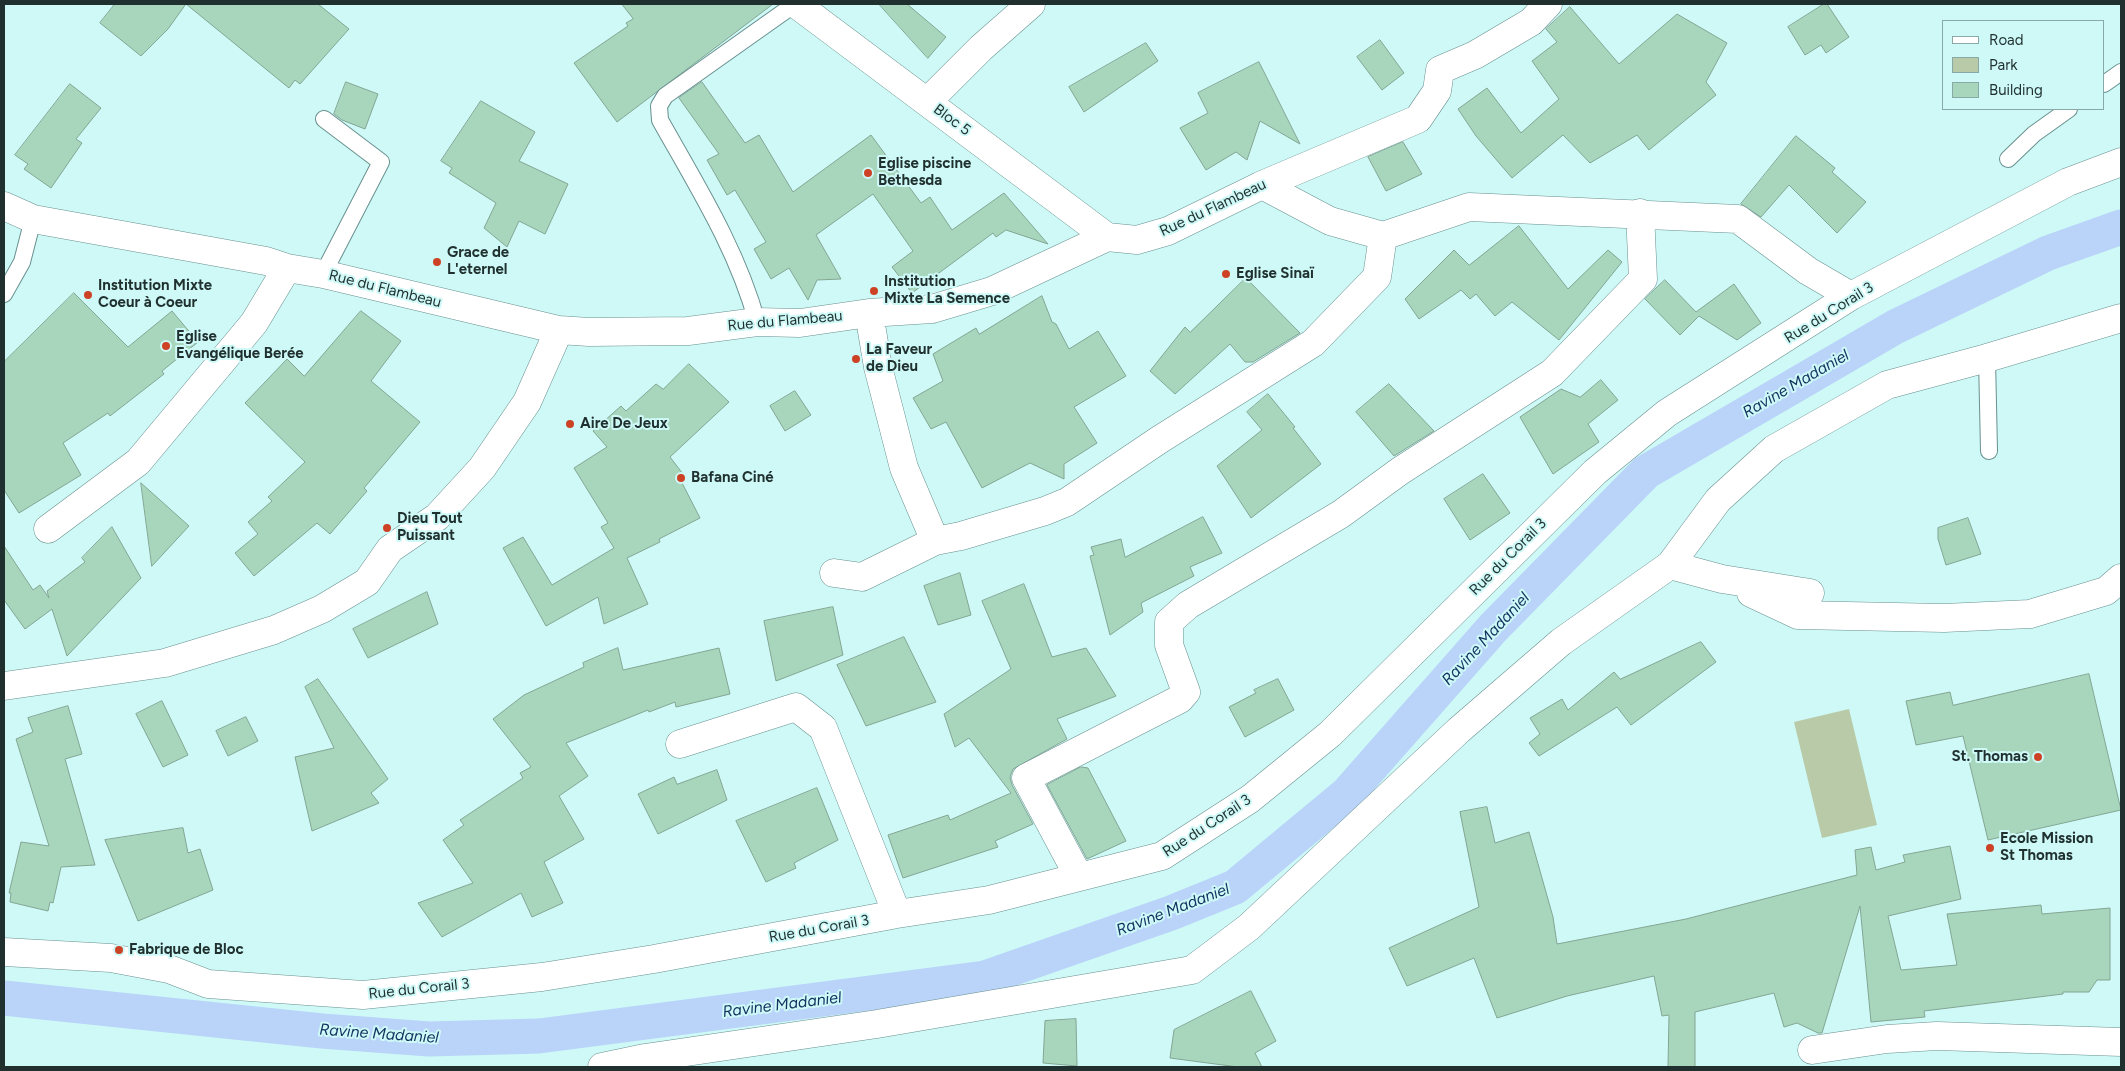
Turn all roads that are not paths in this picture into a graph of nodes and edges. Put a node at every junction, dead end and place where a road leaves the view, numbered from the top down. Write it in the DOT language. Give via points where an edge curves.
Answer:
graph roads {
  1 [pos="796,4"];
  2 [pos="1031,4"];
  3 [pos="1548,4"];
  4 [pos="2121,72"];
  5 [pos="2105,83"];
  6 [pos="927,102"];
  7 [pos="2068,110"];
  8 [pos="324,119"];
  9 [pos="2008,159"];
  10 [pos="2121,162"];
  11 [pos="1262,185"];
  12 [pos="4,206"];
  13 [pos="1640,213"];
  14 [pos="33,220"];
  15 [pos="1383,236"];
  16 [pos="1107,237"];
  17 [pos="287,268"];
  18 [pos="323,274"];
  19 [pos="4,294"];
  20 [pos="1851,296"];
  21 [pos="869,313"];
  22 [pos="2121,318"];
  23 [pos="757,322"];
  24 [pos="559,330"];
  25 [pos="1987,358"];
  26 [pos="1989,451"];
  27 [pos="48,529"];
  28 [pos="934,541"];
  29 [pos="1670,565"];
  30 [pos="834,573"];
  31 [pos="1722,579"];
  32 [pos="2116,592"];
  33 [pos="1810,593"];
  34 [pos="4,686"];
  35 [pos="680,744"];
  36 [pos="1079,877"];
  37 [pos="897,914"];
  38 [pos="4,952"];
  39 [pos="2121,1042"];
  40 [pos="1812,1050"];
  41 [pos="602,1067"];
  1 -- 6 [label="street, Bloc 5"];
  1 -- 23 [label="lane" via="665,96 659,106 660,120 724,234 750,296"];
  2 -- 6 [label="street"];
  3 -- 11 [label="street, Rue du Flambeau" via="1531,22 1475,55 1440,70 1437,91 1418,119"];
  4 -- 5 [label="lane"];
  6 -- 16 [label="street, Bloc 5"];
  7 -- 9 [label="lane" via="2034,134"];
  8 -- 18 [label="lane" via="381,162"];
  10 -- 20 [label="street, Rue du Corail 3" via="2068,182"];
  11 -- 15 [label="street" via="1330,221"];
  11 -- 16 [label="street, Rue du Flambeau" via="1168,231 1137,240"];
  12 -- 14 [label="street, Rue du Flambeau"];
  13 -- 15 [label="street" via="1469,207"];
  13 -- 20 [label="street" via="1738,219 1808,271"];
  13 -- 36 [label="street" via="1642,279 1552,373 1400,471 1341,514 1188,605 1169,622 1169,645 1186,692 1180,699 1026,778"];
  14 -- 17 [label="street, Rue du Flambeau" via="266,260"];
  14 -- 19 [label="lane" via="22,262"];
  15 -- 28 [label="street" via="1377,277 1313,343 1067,502 1045,512"];
  16 -- 21 [label="street, Rue du Flambeau" via="992,291 932,309"];
  17 -- 18 [label="street, Rue du Flambeau"];
  17 -- 27 [label="street" via="254,324 138,462"];
  18 -- 24 [label="street, Rue du Flambeau"];
  20 -- 36 [label="street, Rue du Corail 3" via="1667,412 1595,472 1330,734 1250,799 1162,856"];
  21 -- 23 [label="street, Rue du Flambeau" via="800,323"];
  21 -- 28 [label="street" via="878,368 904,468"];
  22 -- 25 [label="street"];
  23 -- 24 [label="street, Rue du Flambeau" via="688,331"];
  24 -- 34 [label="street" via="527,402 482,468 437,516 390,549 367,582 322,609 274,630 165,663"];
  25 -- 26 [label="lane"];
  25 -- 29 [label="street" via="1887,384 1774,449 1718,500"];
  28 -- 30 [label="street" via="862,577"];
  29 -- 31 [label="street"];
  29 -- 41 [label="street" via="1561,642 1459,730 1250,927 1192,970"];
  31 -- 32 [label="street" via="1798,615 1944,618 2030,614"];
  31 -- 33 [label="street"];
  35 -- 37 [label="street" via="796,707 823,728"];
  36 -- 37 [label="street, Rue du Corail 3" via="989,900"];
  37 -- 38 [label="street, Rue du Corail 3" via="551,975 363,995 208,984 169,969 110,958"];
  39 -- 40 [label="street" via="1937,1036 1887,1038"];
}
